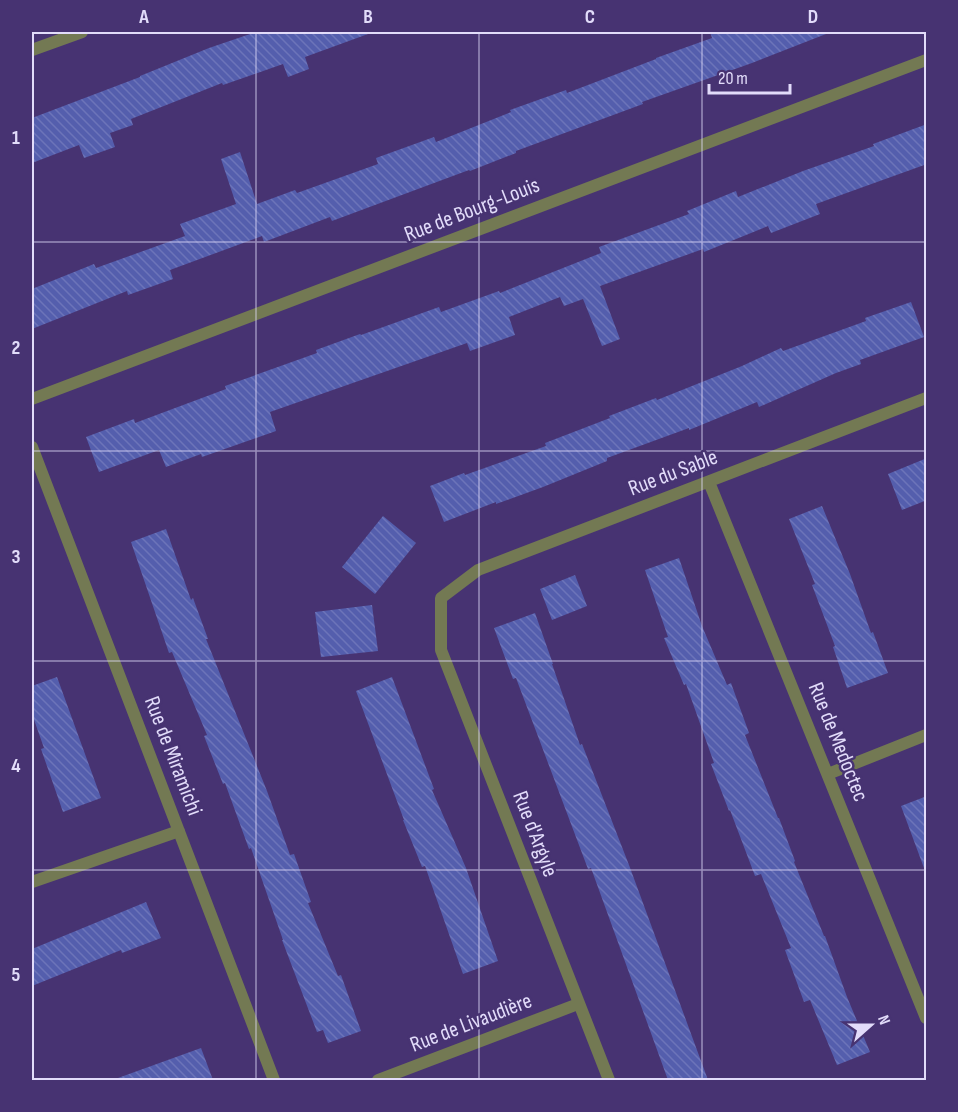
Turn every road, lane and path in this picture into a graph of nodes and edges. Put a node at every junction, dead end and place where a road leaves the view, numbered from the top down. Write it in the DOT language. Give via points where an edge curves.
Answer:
graph roads {
  1 [pos="82,32"];
  2 [pos="32,50"];
  3 [pos="927,60"];
  4 [pos="927,398"];
  5 [pos="32,399"];
  6 [pos="32,447"];
  7 [pos="709,482"];
  8 [pos="441,598"];
  9 [pos="927,735"];
  10 [pos="828,774"];
  11 [pos="179,831"];
  12 [pos="32,882"];
  13 [pos="578,1004"];
  14 [pos="927,1018"];
  15 [pos="274,1080"];
  16 [pos="378,1080"];
  17 [pos="609,1080"];
  1 -- 2 [label="street"];
  3 -- 5 [label="street, Rue de Bourg-Louis"];
  4 -- 7 [label="street, Rue du Sable"];
  6 -- 11 [label="street, Rue de Miramichi"];
  7 -- 8 [label="street, Rue du Sable" via="478,570"];
  7 -- 10 [label="street, Rue de Medoctec"];
  8 -- 13 [label="street, Rue d'Argyle" via="441,650"];
  9 -- 10 [label="street"];
  10 -- 14 [label="street, Rue de Medoctec"];
  11 -- 12 [label="street"];
  11 -- 15 [label="street, Rue de Miramichi"];
  13 -- 16 [label="street, Rue de Livaudière"];
  13 -- 17 [label="street, Rue d'Argyle"];
}
